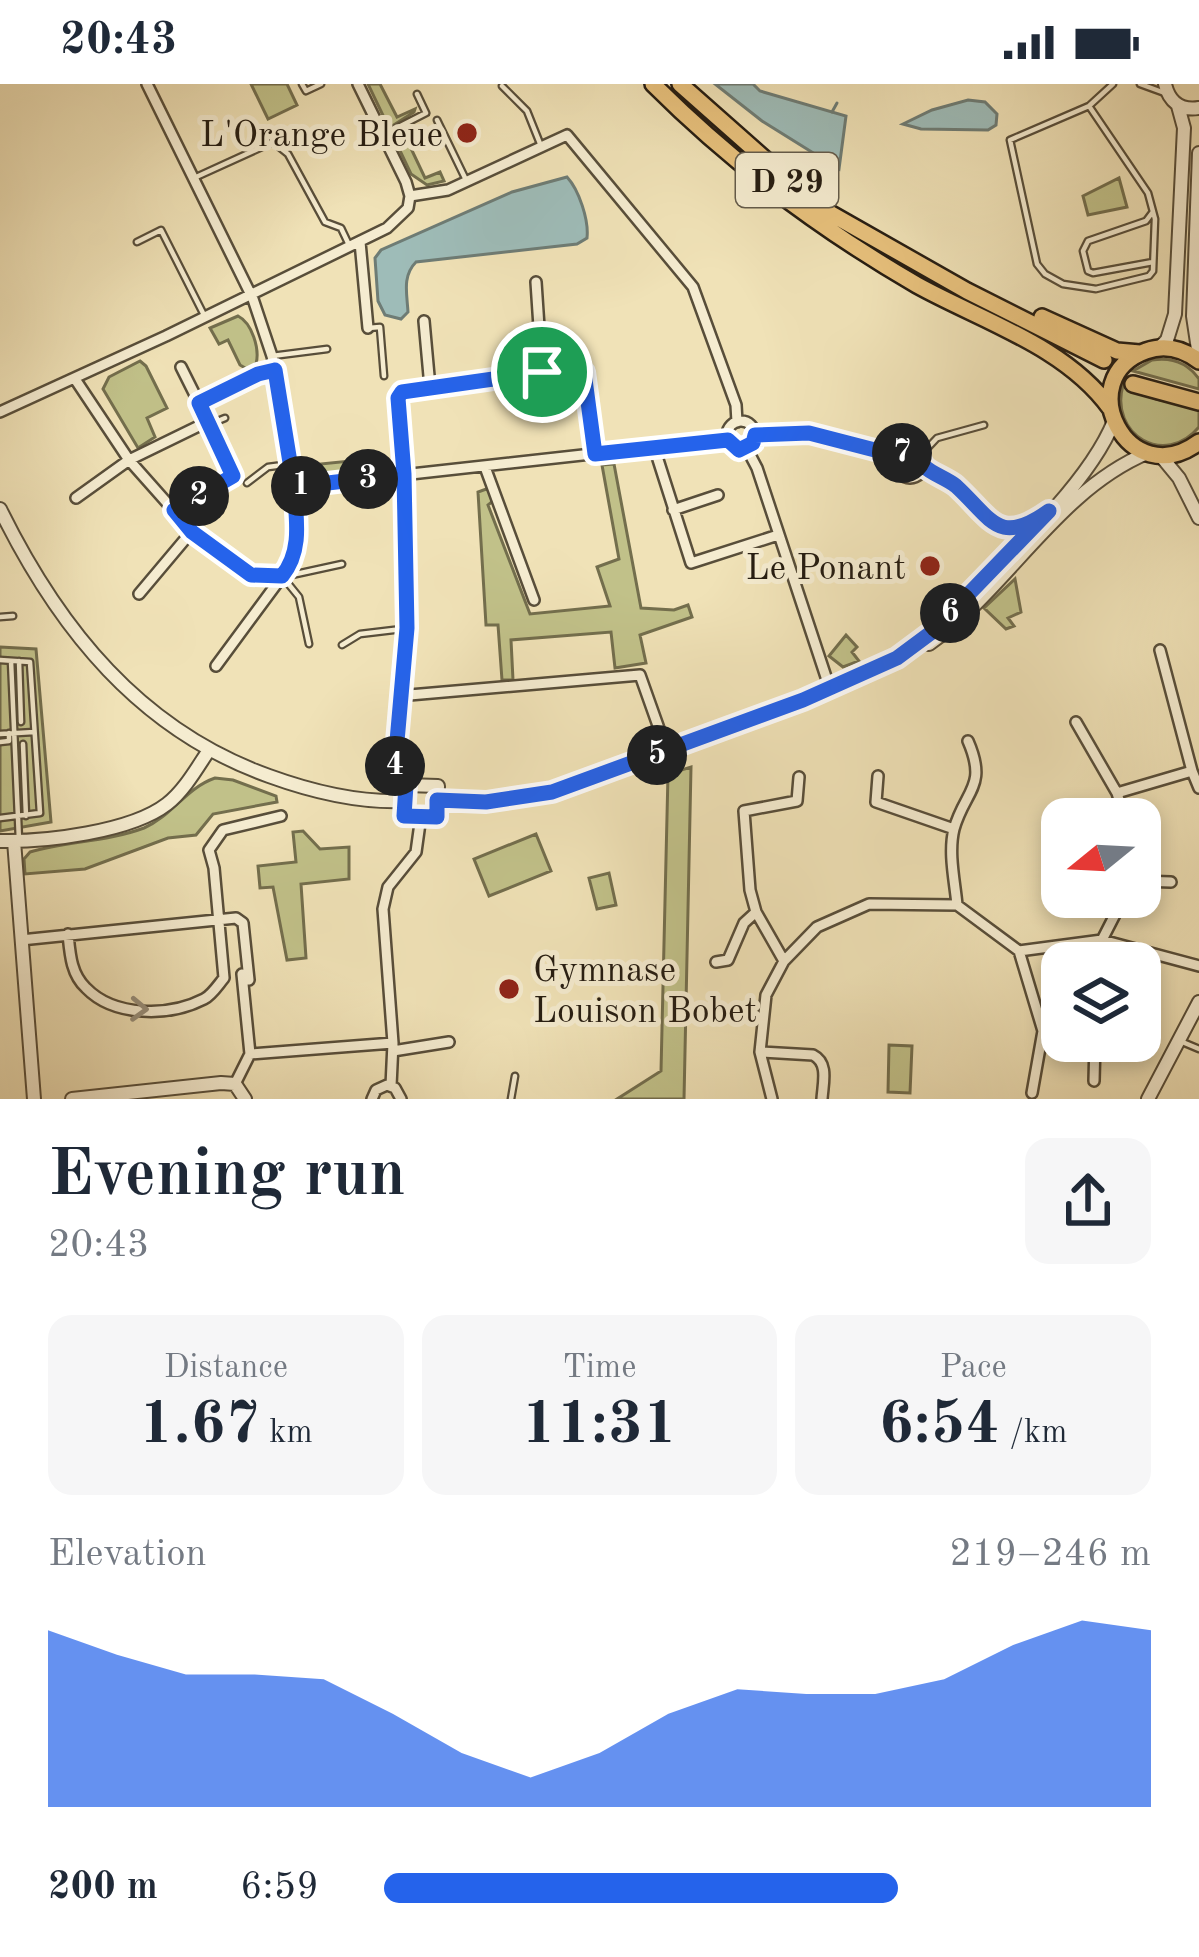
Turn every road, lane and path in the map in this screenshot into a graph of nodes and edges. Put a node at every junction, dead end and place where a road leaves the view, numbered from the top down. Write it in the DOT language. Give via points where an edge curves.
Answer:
graph roads {
  1 [pos="147,84"];
  2 [pos="302,84"];
  3 [pos="321,84"];
  4 [pos="358,84"];
  5 [pos="652,84"];
  6 [pos="680,84"];
  7 [pos="1113,84"];
  8 [pos="1139,84"];
  9 [pos="502,86"];
  10 [pos="1166,88"];
  11 [pos="417,94"];
  12 [pos="1089,106"];
  13 [pos="1178,106"];
  14 [pos="1199,108"];
  15 [pos="437,120"];
  16 [pos="383,136"];
  17 [pos="541,146"];
  18 [pos="1199,153"];
  19 [pos="194,178"];
  20 [pos="467,182"];
  21 [pos="410,196"];
  22 [pos="1152,213"];
  23 [pos="137,242"];
  24 [pos="355,244"];
  25 [pos="877,258"];
  26 [pos="906,258"];
  27 [pos="1153,262"];
  28 [pos="1197,268"];
  29 [pos="536,282"];
  30 [pos="251,295"];
  31 [pos="205,316"];
  32 [pos="424,321"];
  33 [pos="368,328"];
  34 [pos="1159,348"];
  35 [pos="326,349"];
  36 [pos="1140,353"];
  37 [pos="272,356"];
  38 [pos="1199,359"];
  39 [pos="181,367"];
  40 [pos="275,370"];
  41 [pos="542,372"];
  42 [pos="384,376"];
  43 [pos="75,379"];
  44 [pos="1135,381"];
  45 [pos="430,387"];
  46 [pos="1199,398"];
  47 [pos="199,403"];
  48 [pos="0,412"];
  49 [pos="1112,415"];
  50 [pos="225,418"];
  51 [pos="736,422"];
  52 [pos="208,423"];
  53 [pos="984,424"];
  54 [pos="755,435"];
  55 [pos="728,440"];
  56 [pos="1199,442"];
  57 [pos="653,447"];
  58 [pos="747,449"];
  59 [pos="595,454"];
  60 [pos="921,454"];
  61 [pos="1154,454"];
  62 [pos="898,456"];
  63 [pos="129,460"];
  64 [pos="291,464"];
  65 [pos="485,467"];
  66 [pos="924,467"];
  67 [pos="404,474"];
  68 [pos="247,483"];
  69 [pos="294,487"];
  70 [pos="718,495"];
  71 [pos="76,498"];
  72 [pos="0,509"];
  73 [pos="673,509"];
  74 [pos="174,510"];
  75 [pos="220,511"];
  76 [pos="1049,511"];
  77 [pos="1199,518"];
  78 [pos="192,532"];
  79 [pos="778,535"];
  80 [pos="342,564"];
  81 [pos="282,576"];
  82 [pos="139,594"];
  83 [pos="534,600"];
  84 [pos="13,616"];
  85 [pos="0,617"];
  86 [pos="407,628"];
  87 [pos="309,644"];
  88 [pos="342,645"];
  89 [pos="1160,650"];
  90 [pos="0,660"];
  91 [pos="15,661"];
  92 [pos="216,666"];
  93 [pos="836,686"];
  94 [pos="398,696"];
  95 [pos="21,722"];
  96 [pos="1076,722"];
  97 [pos="34,732"];
  98 [pos="12,733"];
  99 [pos="0,734"];
  100 [pos="968,741"];
  101 [pos="0,742"];
  102 [pos="22,744"];
  103 [pos="208,750"];
  104 [pos="667,751"];
  105 [pos="1192,771"];
  106 [pos="878,776"];
  107 [pos="800,777"];
  108 [pos="406,785"];
  109 [pos="1199,788"];
  110 [pos="1117,793"];
  111 [pos="1119,798"];
  112 [pos="437,800"];
  113 [pos="405,801"];
  114 [pos="421,816"];
  115 [pos="22,817"];
  116 [pos="281,817"];
  117 [pos="0,818"];
  118 [pos="954,829"];
  119 [pos="11,841"];
  120 [pos="1161,882"];
  121 [pos="1171,883"];
  122 [pos="957,905"];
  123 [pos="756,912"];
  124 [pos="218,918"];
  125 [pos="236,918"];
  126 [pos="1113,918"];
  127 [pos="68,934"];
  128 [pos="21,940"];
  129 [pos="1102,940"];
  130 [pos="1019,952"];
  131 [pos="784,961"];
  132 [pos="716,962"];
  133 [pos="1199,966"];
  134 [pos="249,980"];
  135 [pos="1199,1002"];
  136 [pos="1041,1024"];
  137 [pos="1180,1041"];
  138 [pos="449,1042"];
  139 [pos="1041,1042"];
  140 [pos="393,1047"];
  141 [pos="1199,1049"];
  142 [pos="760,1052"];
  143 [pos="250,1054"];
  144 [pos="1094,1062"];
  145 [pos="515,1076"];
  146 [pos="1094,1082"];
  147 [pos="391,1086"];
  148 [pos="241,1093"];
  149 [pos="1032,1094"];
  150 [pos="34,1099"];
  151 [pos="72,1099"];
  152 [pos="372,1099"];
  153 [pos="401,1099"];
  154 [pos="512,1099"];
  155 [pos="772,1099"];
  156 [pos="822,1099"];
  157 [pos="1148,1099"];
  1 -- 19 [label="street"];
  2 -- 3 [label="lane" via="306,92"];
  4 -- 16 [label="street"];
  5 -- 25 [label="main road, D 29" via="767,185"];
  6 -- 26 [label="main road, D 29" via="819,207"];
  7 -- 12 [label="lane"];
  8 -- 10 [label="lane"];
  9 -- 17 [label="lane" via="527,111"];
  10 -- 13 [label="street"];
  11 -- 16 [label="lane" via="426,113"];
  12 -- 22 [label="lane" via="1148,194"];
  12 -- 27 [label="lane" via="1010,140 1037,265 1063,284 1096,289 1149,276"];
  13 -- 14 [label="street"];
  13 -- 34 [label="street" via="1184,128 1175,314"];
  15 -- 20 [label="lane"];
  16 -- 21 [label="street"];
  17 -- 20 [label="street"];
  17 -- 51 [label="street" via="567,135 693,287"];
  18 -- 28 [label="street"];
  19 -- 24 [label="lane" via="273,142 289,154 325,223"];
  19 -- 30 [label="street"];
  20 -- 21 [label="street"];
  21 -- 24 [label="street" via="401,218"];
  22 -- 27 [label="lane"];
  22 -- 27 [label="lane" via="1088,241 1083,251 1093,273"];
  23 -- 31 [label="lane" via="161,230"];
  24 -- 30 [label="street"];
  24 -- 33 [label="street"];
  25 -- 26 [label="main road, D 29" via="1102,364"];
  25 -- 49 [label="main road" via="1050,354 1079,374"];
  26 -- 36 [label="main road" via="1102,345"];
  28 -- 38 [label="street"];
  29 -- 41 [label="street"];
  30 -- 31 [label="street"];
  30 -- 37 [label="street"];
  31 -- 43 [label="street"];
  32 -- 45 [label="street"];
  33 -- 42 [label="lane" via="380,327"];
  34 -- 36 [label="main road"];
  34 -- 38 [label="main road"];
  35 -- 37 [label="lane"];
  36 -- 49 [label="main road" via="1116,376"];
  37 -- 40 [label="street"];
  39 -- 47 [label="street"];
  40 -- 47 [label="street"];
  40 -- 64 [label="street"];
  41 -- 45 [label="street"];
  41 -- 59 [label="street" via="584,372"];
  43 -- 48 [label="street"];
  43 -- 63 [label="street"];
  44 -- 46 [label="main road"];
  45 -- 67 [label="street" via="398,398"];
  47 -- 52 [label="street"];
  49 -- 61 [label="main road" via="1127,441"];
  49 -- 76 [label="street" via="1096,458"];
  50 -- 52 [label="lane"];
  51 -- 54 [label="street"];
  51 -- 55 [label="street"];
  52 -- 63 [label="street"];
  52 -- 74 [label="street" via="233,476"];
  53 -- 60 [label="lane" via="937,438"];
  54 -- 58 [label="street"];
  54 -- 62 [label="street" via="809,433"];
  55 -- 57 [label="street"];
  55 -- 58 [label="street"];
  56 -- 61 [label="main road"];
  57 -- 59 [label="street"];
  57 -- 73 [label="street"];
  58 -- 79 [label="street"];
  59 -- 65 [label="street"];
  60 -- 62 [label="street"];
  60 -- 66 [label="street"];
  61 -- 77 [label="street" via="1179,478"];
  61 -- 93 [label="street" via="1087,490 945,634 901,664"];
  62 -- 66 [label="street" via="904,477"];
  63 -- 71 [label="street"];
  63 -- 74 [label="street"];
  64 -- 68 [label="lane" via="268,467"];
  64 -- 69 [label="street"];
  65 -- 67 [label="street"];
  65 -- 83 [label="street"];
  66 -- 76 [label="street" via="1000,527 1026,526"];
  67 -- 69 [label="street"];
  67 -- 86 [label="street"];
  69 -- 81 [label="street" via="297,542"];
  70 -- 73 [label="street"];
  72 -- 103 [label="street" via="56,609 100,664"];
  73 -- 79 [label="street" via="691,563"];
  74 -- 78 [label="street"];
  75 -- 78 [label="lane"];
  76 -- 93 [label="street" via="914,647"];
  78 -- 81 [label="street" via="251,575"];
  78 -- 82 [label="street"];
  79 -- 93 [label="street"];
  80 -- 81 [label="lane"];
  81 -- 87 [label="lane" via="299,597"];
  81 -- 92 [label="street"];
  84 -- 85 [label="lane"];
  86 -- 88 [label="lane" via="360,634"];
  86 -- 94 [label="street"];
  89 -- 105 [label="street"];
  90 -- 91 [label="lane"];
  91 -- 95 [label="lane"];
  91 -- 97 [label="lane" via="30,662"];
  91 -- 98 [label="lane"];
  93 -- 104 [label="street"];
  94 -- 104 [label="street" via="640,675"];
  94 -- 108 [label="street" via="395,772"];
  96 -- 110 [label="street"];
  97 -- 98 [label="lane"];
  97 -- 115 [label="lane" via="40,813"];
  98 -- 99 [label="lane"];
  98 -- 101 [label="lane"];
  98 -- 115 [label="lane"];
  100 -- 118 [label="street" via="976,789"];
  102 -- 115 [label="lane"];
  103 -- 113 [label="street" via="328,795"];
  103 -- 119 [label="street" via="171,801 146,817"];
  104 -- 112 [label="street" via="520,799"];
  105 -- 109 [label="street"];
  105 -- 110 [label="street"];
  106 -- 118 [label="street" via="876,802"];
  107 -- 123 [label="street" via="797,801 744,811"];
  108 -- 112 [label="street" via="438,786"];
  108 -- 113 [label="street"];
  110 -- 111 [label="street"];
  112 -- 114 [label="street" via="437,817"];
  113 -- 114 [label="street" via="404,816"];
  114 -- 140 [label="street" via="416,853 388,887 383,909"];
  115 -- 117 [label="lane"];
  115 -- 119 [label="lane"];
  116 -- 124 [label="street" via="223,830 209,850"];
  118 -- 122 [label="street"];
  119 -- 128 [label="street"];
  120 -- 121 [label="street"];
  122 -- 130 [label="street"];
  122 -- 131 [label="street" via="869,904 817,928"];
  123 -- 131 [label="street"];
  123 -- 132 [label="street" via="728,960"];
  124 -- 125 [label="street"];
  124 -- 127 [label="street"];
  127 -- 124 [label="street, one-way" via="86,989 136,1012 206,998 224,978"];
  125 -- 134 [label="street"];
  125 -- 143 [label="street"];
  126 -- 129 [label="street"];
  127 -- 128 [label="street"];
  128 -- 150 [label="street"];
  129 -- 130 [label="street"];
  129 -- 133 [label="street"];
  130 -- 136 [label="street"];
  131 -- 142 [label="street" via="766,995"];
  135 -- 137 [label="street"];
  137 -- 141 [label="lane"];
  137 -- 157 [label="street"];
  138 -- 140 [label="street"];
  139 -- 149 [label="street"];
  140 -- 143 [label="street"];
  140 -- 147 [label="street"];
  142 -- 155 [label="street"];
  142 -- 156 [label="street" via="820,1059"];
  143 -- 148 [label="street"];
  144 -- 146 [label="street"];
  145 -- 154 [label="lane"];
  147 -- 152 [label="street"];
  147 -- 153 [label="street"];
  148 -- 151 [label="street"];
}
